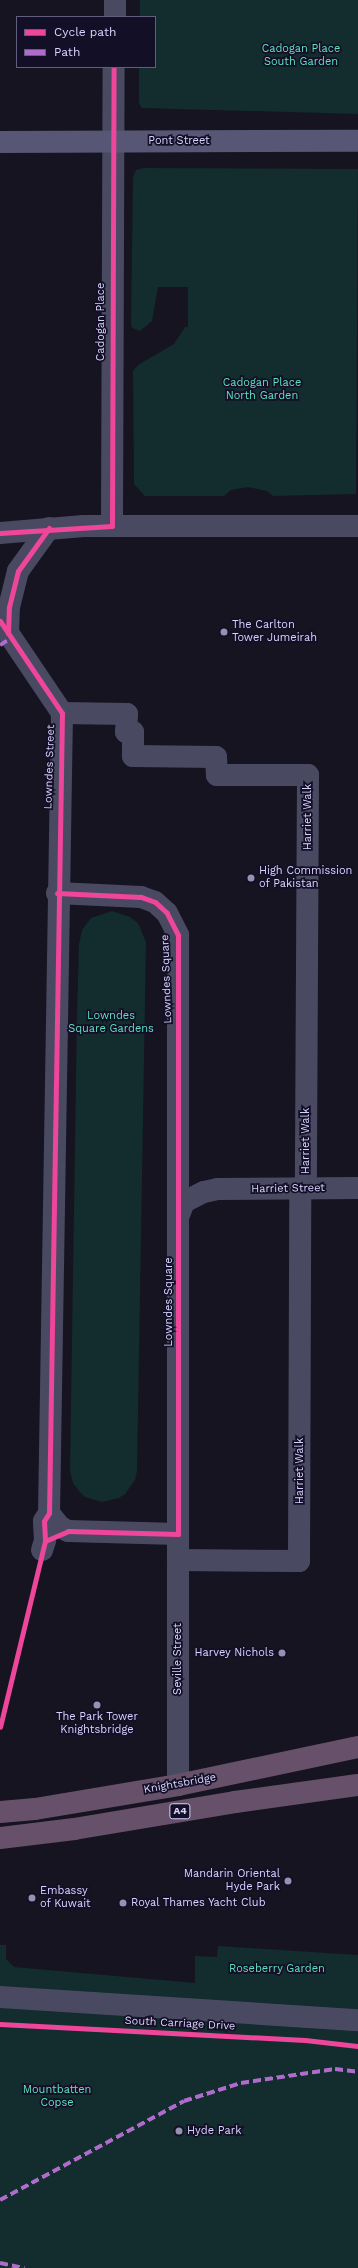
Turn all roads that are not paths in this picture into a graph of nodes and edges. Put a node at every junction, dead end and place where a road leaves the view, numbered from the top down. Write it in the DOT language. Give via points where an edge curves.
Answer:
graph roads {
  1 [pos="115,0"];
  2 [pos="115,16"];
  3 [pos="114,68"];
  4 [pos="112,141"];
  5 [pos="358,141"];
  6 [pos="0,142"];
  7 [pos="112,526"];
  8 [pos="358,526"];
  9 [pos="55,528"];
  10 [pos="0,533"];
  11 [pos="5,634"];
  12 [pos="62,713"];
  13 [pos="57,893"];
  14 [pos="179,1167"];
  15 [pos="303,1188"];
  16 [pos="358,1188"];
  17 [pos="218,1189"];
  18 [pos="179,1215"];
  19 [pos="49,1513"];
  20 [pos="178,1534"];
  21 [pos="43,1546"];
  22 [pos="178,1563"];
  23 [pos="358,1747"];
  24 [pos="178,1785"];
  25 [pos="358,1785"];
  26 [pos="0,1812"];
  27 [pos="0,1838"];
  28 [pos="0,1997"];
  29 [pos="358,2020"];
  1 -- 2 [label="street"];
  3 -- 4 [label="street, Cadogan Place"];
  4 -- 5 [label="main road, Pont Street"];
  4 -- 6 [label="main road, Pont Street"];
  4 -- 7 [label="street, Cadogan Place"];
  7 -- 8 [label="street"];
  7 -- 9 [label="street"];
  9 -- 10 [label="street"];
  9 -- 11 [label="street, Lowndes Street" via="18,571"];
  11 -- 12 [label="street, Lowndes Street"];
  12 -- 13 [label="street, Lowndes Street"];
  12 -- 15 [label="street, Harriet Walk" via="127,714 126,732 133,732 132,756 216,757 217,775 308,775"];
  13 -- 14 [label="street, Lowndes Square" via="141,897 155,902 174,924 178,935"];
  13 -- 19 [label="street"];
  14 -- 17 [label="street, Harriet Street" via="193,1179"];
  14 -- 18 [label="street, Lowndes Square"];
  15 -- 16 [label="street, Harriet Street"];
  15 -- 17 [label="street, Harriet Street"];
  15 -- 22 [label="street, Harriet Walk" via="299,1561"];
  17 -- 18 [label="street, Harriet Street" via="204,1192 184,1202"];
  18 -- 20 [label="street, Lowndes Square"];
  19 -- 20 [label="street" via="59,1526 68,1531"];
  19 -- 21 [label="street" via="44,1521"];
  20 -- 22 [label="street, Seville Street"];
  22 -- 24 [label="street, Seville Street"];
  23 -- 24 [label="highway, Knightsbridge / A4"];
  24 -- 26 [label="highway, Knightsbridge / A4" via="36,1809"];
  25 -- 27 [label="highway, A4"];
  28 -- 29 [label="street, South Carriage Drive"];
}
